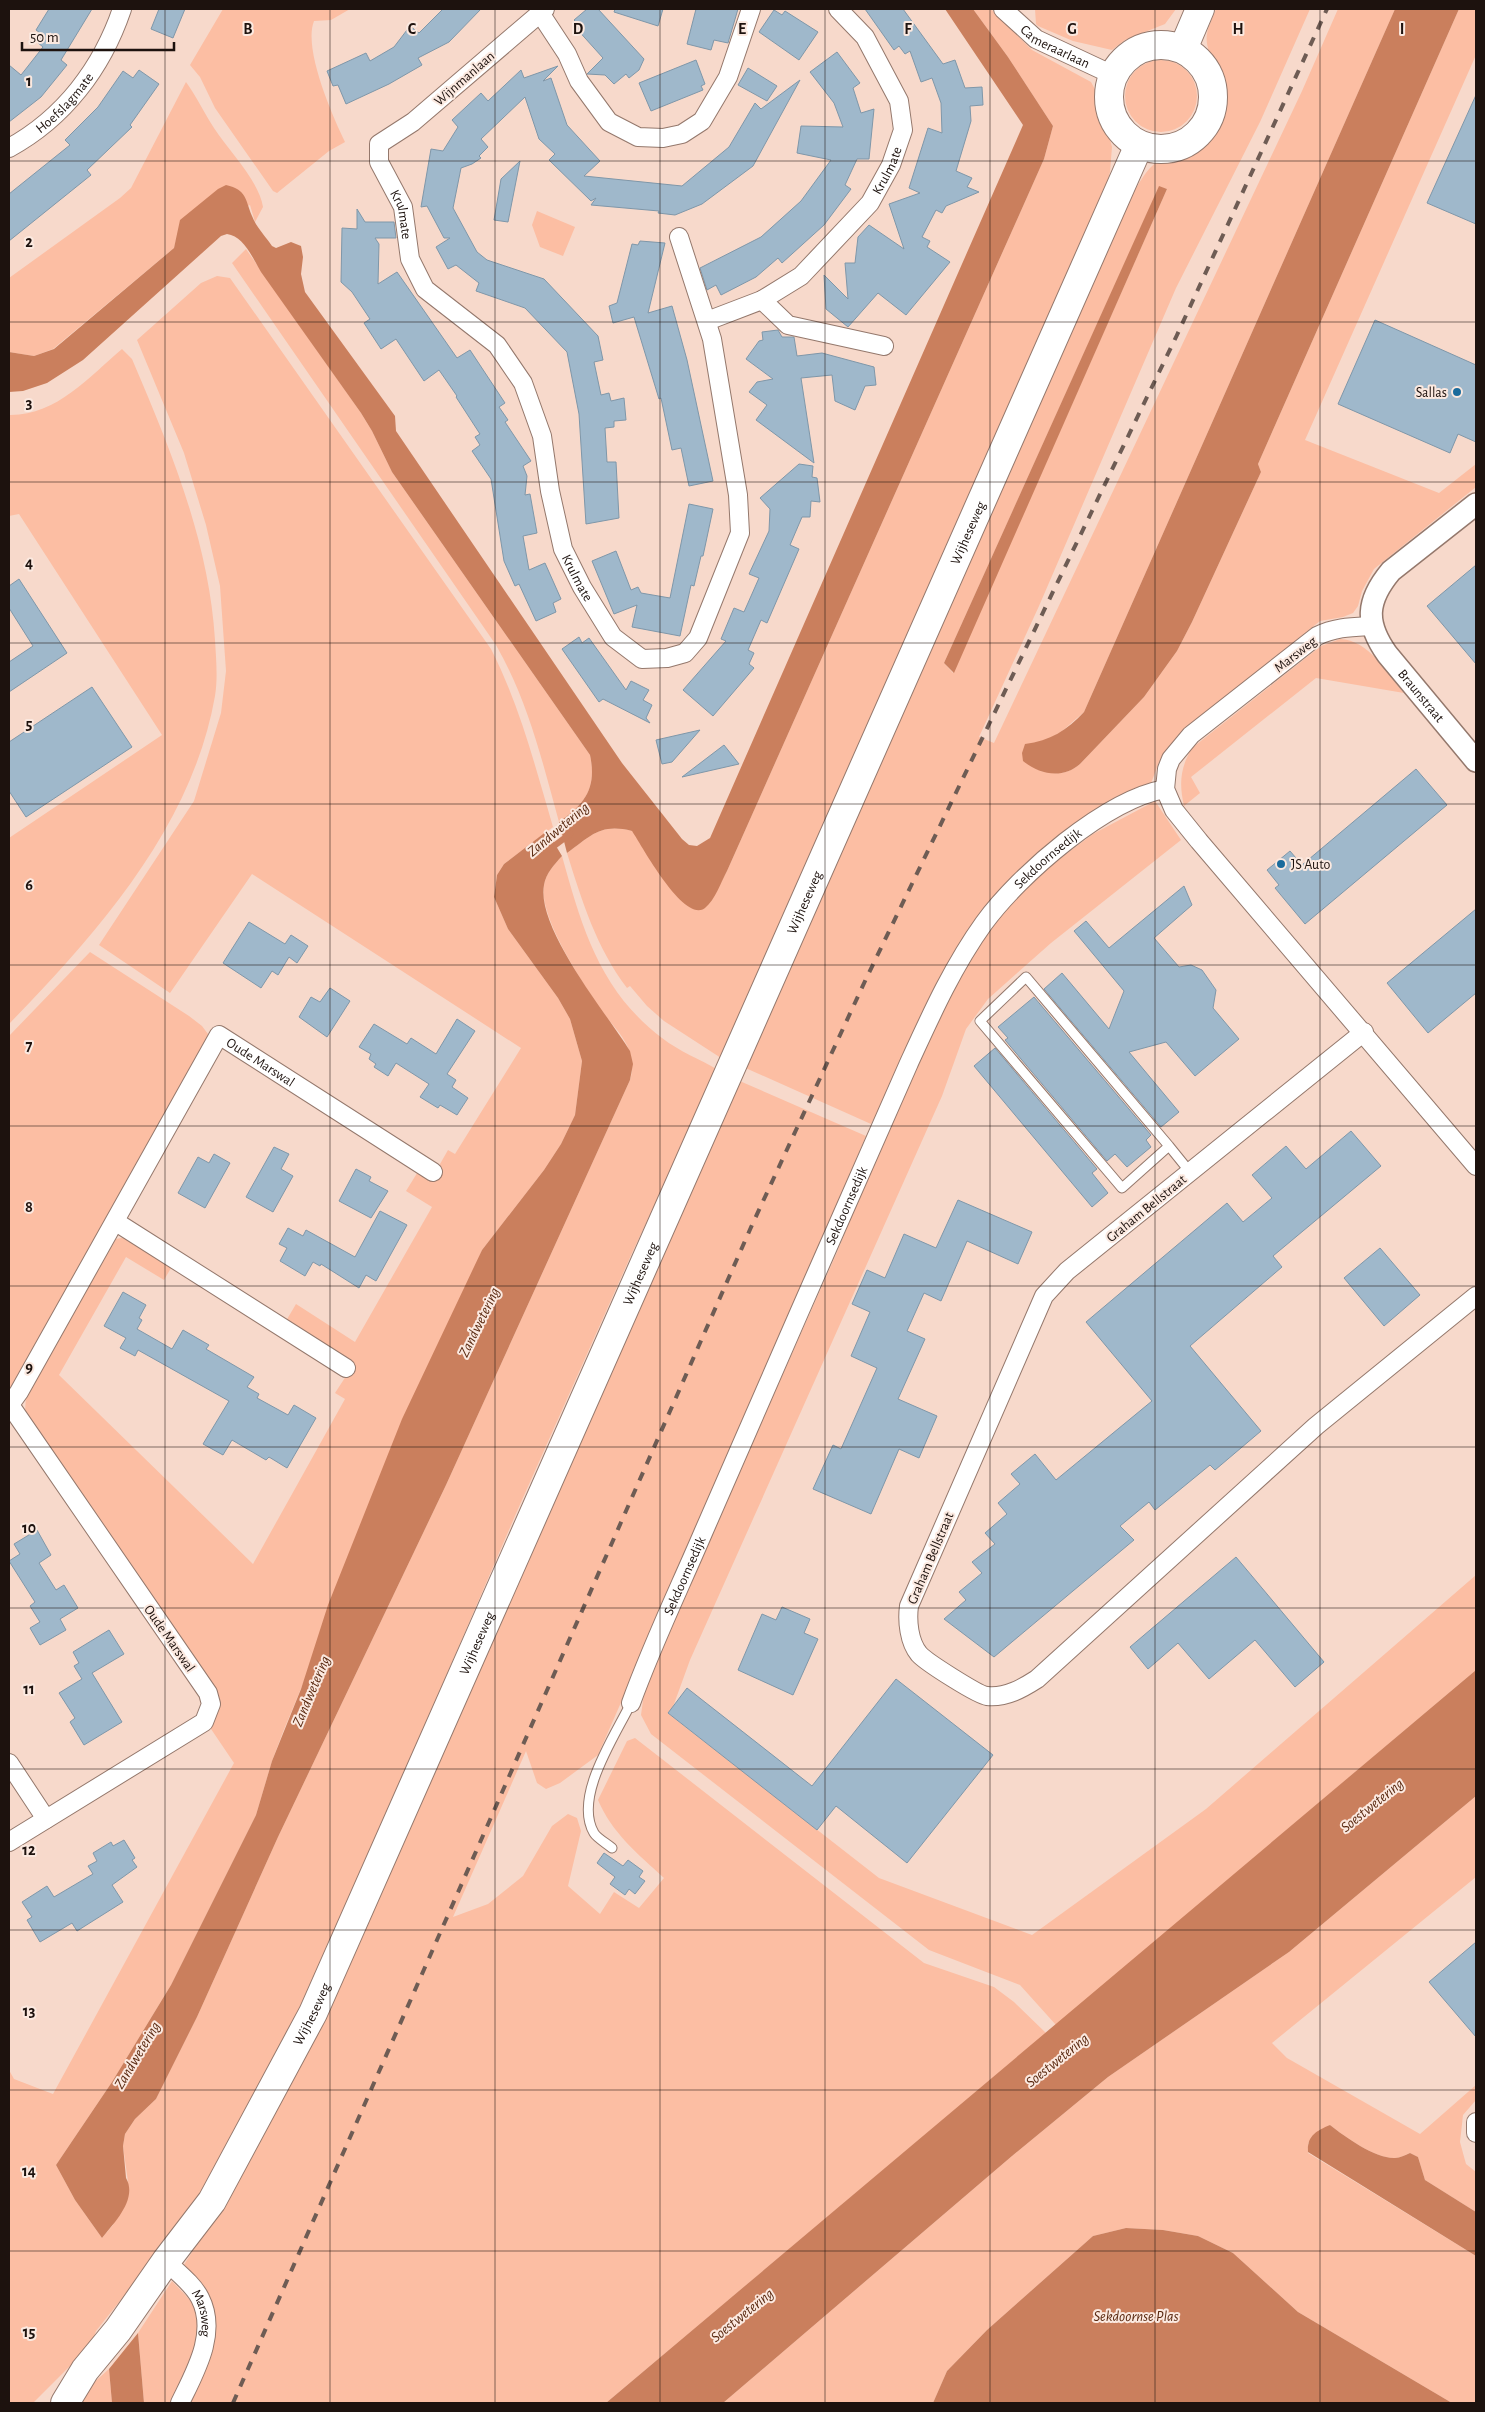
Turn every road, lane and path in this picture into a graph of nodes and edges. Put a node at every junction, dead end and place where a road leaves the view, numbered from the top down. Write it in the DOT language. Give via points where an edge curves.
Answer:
graph roads {
  1 [pos="751,9"];
  2 [pos="838,9"];
  3 [pos="1004,9"];
  4 [pos="1200,9"];
  5 [pos="543,11"];
  6 [pos="121,13"];
  7 [pos="1183,50"];
  8 [pos="1112,75"];
  9 [pos="379,144"];
  10 [pos="1139,146"];
  11 [pos="9,148"];
  12 [pos="679,237"];
  13 [pos="762,300"];
  14 [pos="707,321"];
  15 [pos="884,346"];
  16 [pos="1476,504"];
  17 [pos="1372,626"];
  18 [pos="1476,761"];
  19 [pos="1166,789"];
  20 [pos="1364,1032"];
  21 [pos="1169,1146"];
  22 [pos="1476,1166"];
  23 [pos="433,1172"];
  24 [pos="1190,1172"];
  25 [pos="116,1222"];
  26 [pos="1476,1296"];
  27 [pos="346,1368"];
  28 [pos="9,1406"];
  29 [pos="630,1703"];
  30 [pos="9,1762"];
  31 [pos="46,1819"];
  32 [pos="9,1842"];
  33 [pos="612,1848"];
  34 [pos="1476,2122"];
  35 [pos="1476,2133"];
  36 [pos="166,2260"];
  37 [pos="85,2370"];
  38 [pos="44,2403"];
  39 [pos="65,2403"];
  40 [pos="180,2403"];
  1 -- 5 [label="street" via="728,78 702,121 682,134 663,138 638,137 609,122 578,81"];
  2 -- 13 [label="street, Krulmate" via="865,37 884,70 900,101 903,130 891,165 870,203 801,276"];
  3 -- 8 [label="street, Cameraarlaan" via="1036,39"];
  4 -- 7 [label="main road"];
  5 -- 9 [label="street, Wijnmanlaan" via="413,122"];
  6 -- 11 [label="street, Hoefslagmate" via="96,65 66,107"];
  7 -- 8 [label="main road" via="1167,45 1150,45 1122,61"];
  7 -- 10 [label="main road" via="1198,60 1208,75 1213,93 1211,111 1204,127 1191,140 1175,148 1157,150"];
  8 -- 10 [label="main road" via="1108,96 1111,116 1122,134"];
  9 -- 14 [label="street, Krulmate" via="379,162 403,207 410,259 425,289 497,345 523,383 542,436 563,549 613,637 642,658 667,658 685,653 698,638 740,534 738,495"];
  10 -- 36 [label="main road, Wijheseweg" via="313,2013 212,2201"];
  12 -- 14 [label="street, Krulmate"];
  13 -- 14 [label="street, Krulmate"];
  13 -- 15 [label="street" via="788,325"];
  16 -- 17 [label="street" via="1391,571 1373,600"];
  17 -- 18 [label="street, Braunstraat" via="1387,654"];
  17 -- 19 [label="street, Marsweg" via="1343,627 1317,636 1191,735 1171,759"];
  19 -- 20 [label="street" via="1174,810"];
  19 -- 29 [label="street, Sekdoornsedijk" via="1144,795 1108,814 1047,858 1001,902 954,970 874,1141"];
  20 -- 22 [label="street"];
  20 -- 24 [label="street, Graham Bellstraat"];
  21 -- 21 [label="lane" via="1026,977 980,1021 1122,1188"];
  21 -- 24 [label="lane"];
  23 -- 25 [label="street, Oude Marswal" via="220,1035"];
  24 -- 26 [label="street, Graham Bellstraat" via="1067,1271 1044,1296 908,1606 910,1633 919,1655 976,1692 986,1696 1008,1694 1037,1679 1316,1426"];
  25 -- 27 [label="street"];
  25 -- 28 [label="street, Oude Marswal"];
  28 -- 31 [label="street, Oude Marswal" via="208,1693 211,1704 204,1722"];
  29 -- 33 [label="lane" via="589,1792 587,1810 594,1834"];
  30 -- 31 [label="street"];
  31 -- 32 [label="street, Oude Marswal"];
  34 -- 35 [label="street"];
  36 -- 37 [label="main road, Wijheseweg" via="118,2330"];
  36 -- 40 [label="street, Marsweg" via="200,2298 207,2326 205,2346 197,2369"];
  37 -- 38 [label="main road, Wijheseweg"];
  37 -- 39 [label="main road, Wijheseweg"];
}
